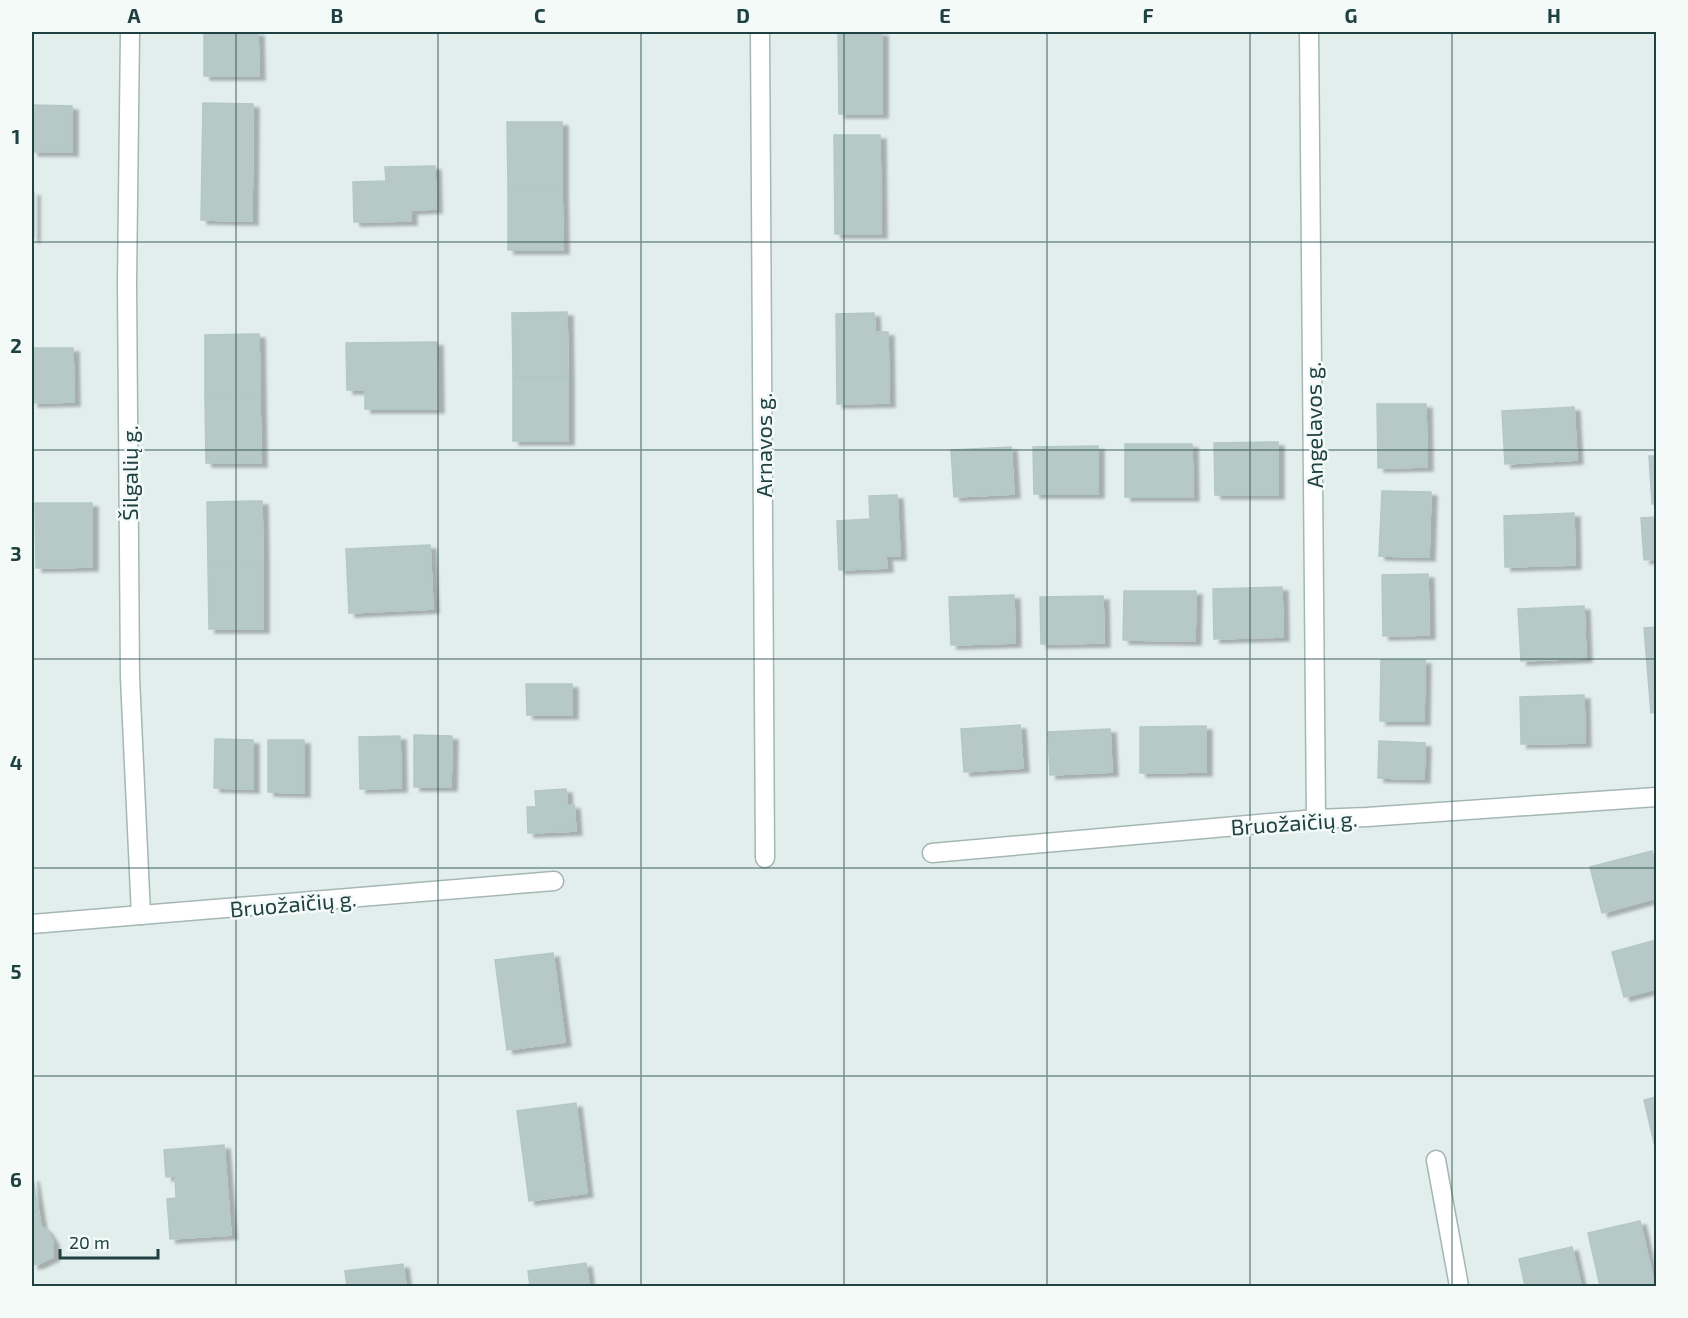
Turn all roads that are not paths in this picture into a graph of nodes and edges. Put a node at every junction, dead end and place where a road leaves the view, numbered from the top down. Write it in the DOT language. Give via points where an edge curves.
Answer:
graph roads {
  1 [pos="130,32"];
  2 [pos="760,32"];
  3 [pos="1309,32"];
  4 [pos="1656,796"];
  5 [pos="1316,819"];
  6 [pos="932,853"];
  7 [pos="765,858"];
  8 [pos="554,881"];
  9 [pos="141,915"];
  10 [pos="32,924"];
  11 [pos="1436,1160"];
  12 [pos="1459,1287"];
  1 -- 9 [label="street, Šilgalių g." via="130,678"];
  2 -- 7 [label="street, Arnavos g."];
  3 -- 5 [label="street, Angelavos g."];
  4 -- 5 [label="street, Bruožaičių g."];
  5 -- 6 [label="street, Bruožaičių g."];
  8 -- 9 [label="street, Bruožaičių g."];
  9 -- 10 [label="street, Bruožaičių g."];
  11 -- 12 [label="street"];
}
